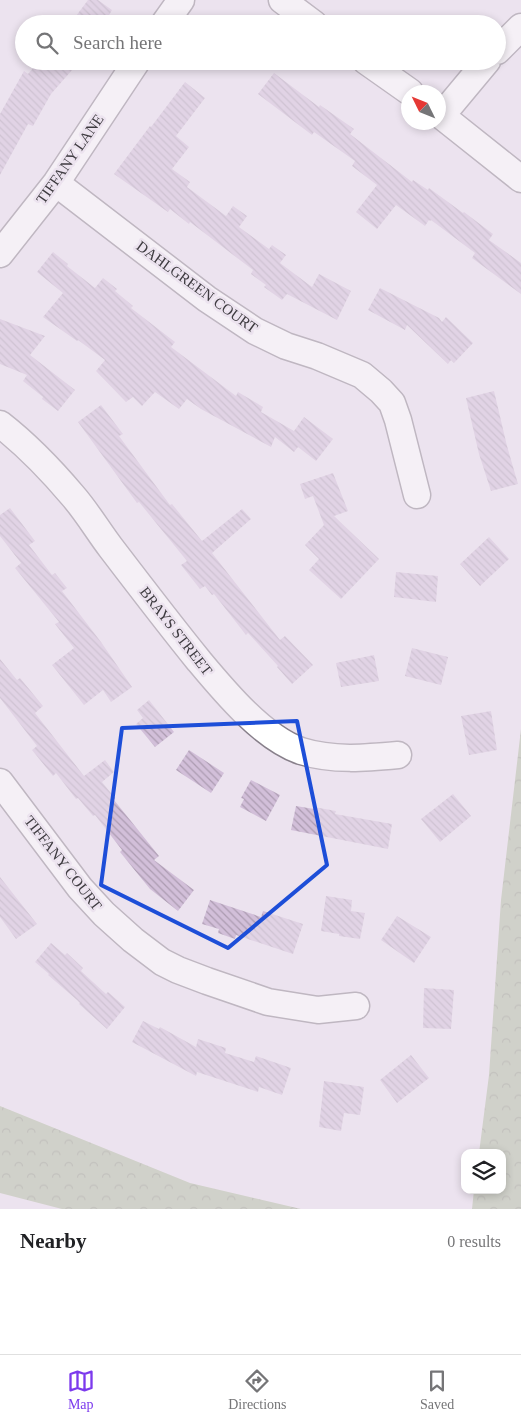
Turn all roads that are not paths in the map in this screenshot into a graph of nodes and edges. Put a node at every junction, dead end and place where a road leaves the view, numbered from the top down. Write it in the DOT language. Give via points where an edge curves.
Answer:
graph roads {
  1 [pos="182,0"];
  2 [pos="282,0"];
  3 [pos="171,15"];
  4 [pos="302,15"];
  5 [pos="521,27"];
  6 [pos="506,41"];
  7 [pos="131,70"];
  8 [pos="379,70"];
  9 [pos="479,70"];
  10 [pos="401,86"];
  11 [pos="446,107"];
  12 [pos="446,119"];
  13 [pos="521,179"];
  14 [pos="56,183"];
  15 [pos="0,254"];
  16 [pos="0,424"];
  17 [pos="417,495"];
  18 [pos="398,755"];
  19 [pos="0,782"];
  20 [pos="356,1006"];
  1 -- 3 [label="street"];
  2 -- 4 [label="street"];
  5 -- 6 [label="street"];
  7 -- 14 [label="street, TIFFANY LANE"];
  8 -- 10 [label="street"];
  9 -- 11 [label="street"];
  12 -- 13 [label="street"];
  14 -- 15 [label="street, TIFFANY LANE"];
  14 -- 17 [label="street, DAHLGREEN COURT" via="207,299 256,331 362,375 381,390 392,403 398,420"];
  16 -- 18 [label="street, BRAYS STREET" via="39,458 74,497 165,619 214,679 258,724 279,740 300,750 346,758"];
  19 -- 20 [label="street, TIFFANY COURT" via="98,908 162,962 268,1002 318,1010"];
}
